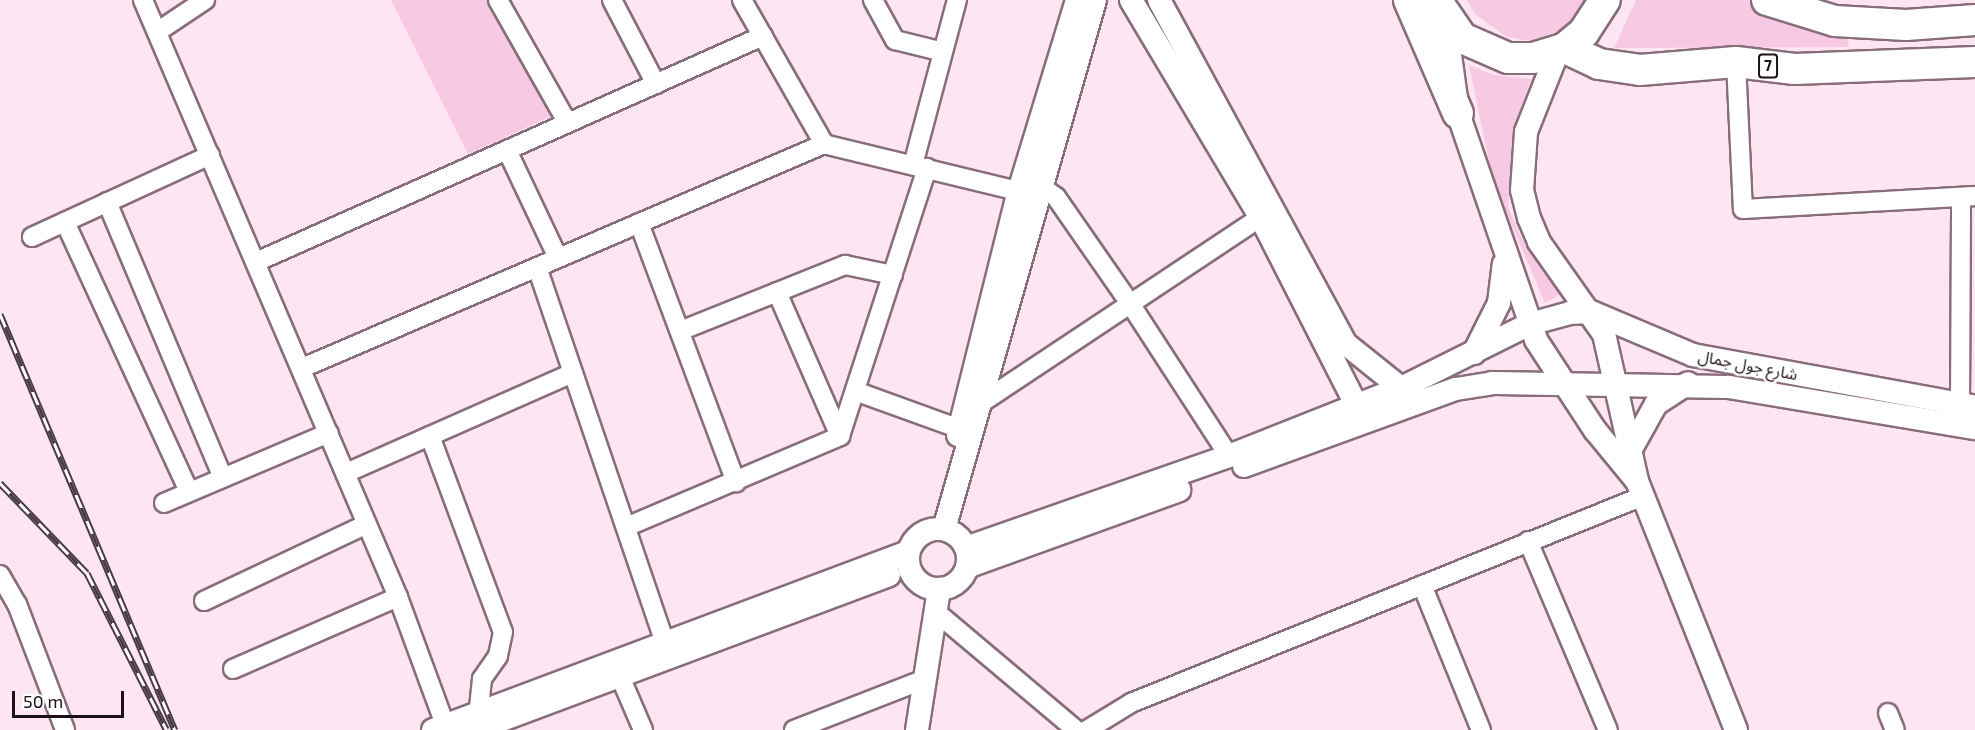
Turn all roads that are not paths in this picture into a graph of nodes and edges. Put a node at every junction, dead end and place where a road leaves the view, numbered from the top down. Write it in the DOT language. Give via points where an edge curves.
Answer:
graph roads {
  1 [pos="144,0"];
  2 [pos="205,0"];
  3 [pos="498,0"];
  4 [pos="612,0"];
  5 [pos="742,0"];
  6 [pos="873,0"];
  7 [pos="957,0"];
  8 [pos="1077,0"];
  9 [pos="1095,0"];
  10 [pos="1131,0"];
  11 [pos="1159,0"];
  12 [pos="1409,0"];
  13 [pos="1605,0"];
  14 [pos="1767,0"];
  15 [pos="1440,9"];
  16 [pos="1975,20"];
  17 [pos="157,32"];
  18 [pos="763,36"];
  19 [pos="1561,49"];
  20 [pos="943,52"];
  21 [pos="1736,62"];
  22 [pos="1975,62"];
  23 [pos="656,84"];
  24 [pos="1458,113"];
  25 [pos="567,122"];
  26 [pos="824,144"];
  27 [pos="507,150"];
  28 [pos="210,155"];
  29 [pos="920,166"];
  30 [pos="1029,188"];
  31 [pos="1968,196"];
  32 [pos="107,202"];
  33 [pos="1268,212"];
  34 [pos="65,222"];
  35 [pos="639,223"];
  36 [pos="32,237"];
  37 [pos="1504,254"];
  38 [pos="558,258"];
  39 [pos="256,262"];
  40 [pos="1967,263"];
  41 [pos="537,267"];
  42 [pos="892,275"];
  43 [pos="777,292"];
  44 [pos="1129,302"];
  45 [pos="1591,312"];
  46 [pos="1530,324"];
  47 [pos="680,331"];
  48 [pos="1473,354"];
  49 [pos="302,368"];
  50 [pos="573,374"];
  51 [pos="1616,382"];
  52 [pos="1688,383"];
  53 [pos="1401,388"];
  54 [pos="1566,388"];
  55 [pos="855,391"];
  56 [pos="984,401"];
  57 [pos="1357,406"];
  58 [pos="1967,406"];
  59 [pos="1975,428"];
  60 [pos="960,429"];
  61 [pos="329,433"];
  62 [pos="430,436"];
  63 [pos="840,436"];
  64 [pos="1631,449"];
  65 [pos="1229,456"];
  66 [pos="346,473"];
  67 [pos="223,478"];
  68 [pos="736,482"];
  69 [pos="1640,489"];
  70 [pos="189,492"];
  71 [pos="164,503"];
  72 [pos="367,524"];
  73 [pos="626,527"];
  74 [pos="937,529"];
  75 [pos="1528,541"];
  76 [pos="967,558"];
  77 [pos="908,560"];
  78 [pos="0,575"];
  79 [pos="1422,585"];
  80 [pos="939,589"];
  81 [pos="398,597"];
  82 [pos="204,601"];
  83 [pos="936,612"];
  84 [pos="664,639"];
  85 [pos="233,669"];
  86 [pos="619,674"];
  87 [pos="925,679"];
  88 [pos="479,708"];
  89 [pos="441,728"];
  90 [pos="64,730"];
  91 [pos="475,730"];
  92 [pos="643,730"];
  93 [pos="794,730"];
  94 [pos="916,730"];
  95 [pos="1076,730"];
  96 [pos="1087,730"];
  97 [pos="1480,730"];
  98 [pos="1608,730"];
  99 [pos="1736,730"];
  1 -- 17 [label="street"];
  2 -- 17 [label="street"];
  3 -- 25 [label="street"];
  4 -- 23 [label="street"];
  5 -- 18 [label="street"];
  6 -- 20 [label="street" via="895,40"];
  7 -- 20 [label="street"];
  8 -- 30 [label="street"];
  9 -- 30 [label="street"];
  10 -- 33 [label="street"];
  11 -- 33 [label="street"];
  12 -- 24 [label="highway"];
  13 -- 19 [label="highway" via="1584,32"];
  14 -- 16 [label="highway" via="1835,21 1906,25"];
  15 -- 19 [label="highway" via="1462,38 1500,56 1533,58"];
  15 -- 24 [label="street"];
  17 -- 28 [label="street"];
  18 -- 23 [label="street"];
  18 -- 26 [label="street"];
  19 -- 21 [label="highway, 7" via="1599,64 1640,70"];
  19 -- 45 [label="street" via="1526,132 1522,190 1539,242"];
  20 -- 29 [label="street"];
  21 -- 22 [label="highway, 7" via="1795,69"];
  21 -- 31 [label="street" via="1743,209"];
  23 -- 25 [label="street"];
  24 -- 37 [label="street"];
  25 -- 27 [label="street"];
  26 -- 29 [label="street"];
  26 -- 35 [label="street"];
  27 -- 38 [label="street"];
  27 -- 39 [label="street"];
  28 -- 32 [label="street"];
  28 -- 39 [label="street"];
  29 -- 30 [label="street"];
  29 -- 42 [label="street"];
  30 -- 44 [label="street" via="1056,197"];
  30 -- 56 [label="street"];
  30 -- 60 [label="street"];
  31 -- 40 [label="street"];
  32 -- 34 [label="street"];
  32 -- 67 [label="street"];
  33 -- 44 [label="street"];
  33 -- 53 [label="street" via="1346,345"];
  33 -- 57 [label="street"];
  34 -- 36 [label="street"];
  34 -- 70 [label="street"];
  35 -- 38 [label="street"];
  35 -- 47 [label="street"];
  37 -- 46 [label="street"];
  37 -- 48 [label="street" via="1499,303"];
  38 -- 41 [label="street"];
  39 -- 49 [label="street"];
  40 -- 58 [label="street"];
  41 -- 49 [label="street"];
  41 -- 50 [label="street"];
  42 -- 43 [label="street" via="845,266"];
  42 -- 55 [label="street"];
  43 -- 47 [label="street"];
  43 -- 63 [label="street"];
  44 -- 56 [label="street"];
  44 -- 65 [label="street"];
  45 -- 46 [label="street"];
  45 -- 51 [label="street" via="1609,350"];
  45 -- 58 [label="street, شارع جول جمال" via="1693,355"];
  46 -- 48 [label="street"];
  46 -- 54 [label="street"];
  47 -- 68 [label="street"];
  48 -- 53 [label="street"];
  49 -- 61 [label="street"];
  50 -- 62 [label="street"];
  50 -- 73 [label="street"];
  51 -- 52 [label="street, شارع جول جمال"];
  51 -- 54 [label="street, شارع جول جمال"];
  51 -- 64 [label="street"];
  52 -- 59 [label="street, شارع جول جمال"];
  52 -- 64 [label="street" via="1656,404"];
  53 -- 57 [label="street"];
  54 -- 69 [label="street"];
  54 -- 76 [label="street, شارع جول جمال" via="1510,383 1456,389"];
  55 -- 60 [label="street"];
  55 -- 63 [label="street"];
  56 -- 74 [label="street"];
  57 -- 65 [label="street"];
  60 -- 74 [label="street"];
  61 -- 66 [label="street"];
  61 -- 67 [label="street"];
  62 -- 66 [label="street"];
  62 -- 88 [label="street" via="503,632 498,656 482,679"];
  63 -- 68 [label="street"];
  64 -- 69 [label="street"];
  65 -- 76 [label="street"];
  66 -- 72 [label="street"];
  67 -- 70 [label="street"];
  68 -- 73 [label="street"];
  69 -- 75 [label="street"];
  69 -- 99 [label="street"];
  70 -- 71 [label="street"];
  72 -- 81 [label="street"];
  72 -- 82 [label="street"];
  73 -- 84 [label="street"];
  74 -- 76 [label="street"];
  74 -- 77 [label="street" via="916,538"];
  75 -- 79 [label="street"];
  75 -- 98 [label="street"];
  76 -- 80 [label="street" via="954,585"];
  77 -- 80 [label="street" via="917,581"];
  77 -- 84 [label="street"];
  77 -- 86 [label="street"];
  78 -- 90 [label="street" via="17,604"];
  79 -- 96 [label="street" via="1131,703"];
  79 -- 97 [label="street"];
  80 -- 83 [label="street"];
  81 -- 85 [label="street"];
  81 -- 89 [label="street"];
  83 -- 87 [label="street"];
  83 -- 95 [label="street"];
  84 -- 88 [label="street"];
  86 -- 91 [label="street"];
  86 -- 92 [label="street"];
  87 -- 93 [label="street"];
  87 -- 94 [label="street"];
  88 -- 89 [label="street"];
}
